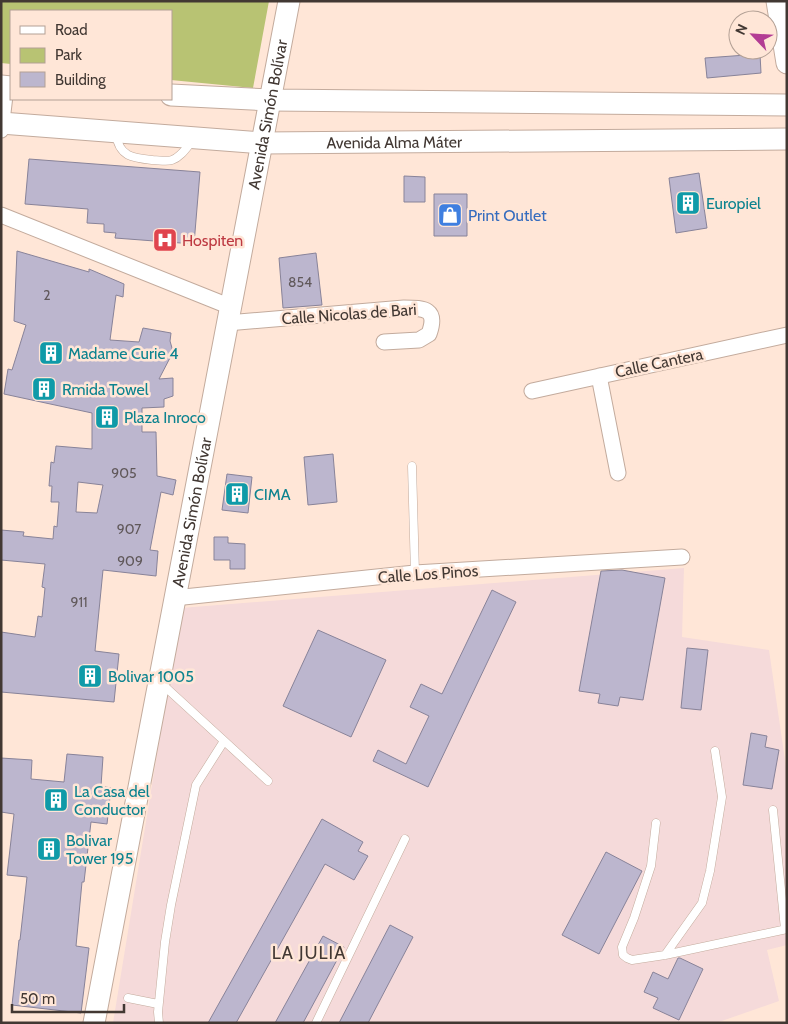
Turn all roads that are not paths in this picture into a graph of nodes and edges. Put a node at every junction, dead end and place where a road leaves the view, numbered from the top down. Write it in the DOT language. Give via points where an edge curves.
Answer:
graph roads {
  1 [pos="289,1"];
  2 [pos="778,1"];
  3 [pos="787,63"];
  4 [pos="6,87"];
  5 [pos="172,95"];
  6 [pos="270,100"];
  7 [pos="787,105"];
  8 [pos="2,123"];
  9 [pos="1,130"];
  10 [pos="787,139"];
  11 [pos="262,143"];
  12 [pos="1,215"];
  13 [pos="229,315"];
  14 [pos="787,335"];
  15 [pos="384,342"];
  16 [pos="599,376"];
  17 [pos="532,391"];
  18 [pos="412,466"];
  19 [pos="618,473"];
  20 [pos="682,557"];
  21 [pos="415,573"];
  22 [pos="174,598"];
  23 [pos="159,681"];
  24 [pos="224,741"];
  25 [pos="715,751"];
  26 [pos="268,781"];
  27 [pos="774,810"];
  28 [pos="656,823"];
  29 [pos="405,839"];
  30 [pos="786,929"];
  31 [pos="665,955"];
  32 [pos="128,998"];
  33 [pos="158,1004"];
  34 [pos="94,1023"];
  35 [pos="159,1023"];
  36 [pos="316,1023"];
  1 -- 6 [label="main road, Avenida Simón Bolívar"];
  2 -- 3 [label="main road"];
  4 -- 8 [label="street"];
  5 -- 6 [label="main road"];
  6 -- 7 [label="main road"];
  6 -- 11 [label="main road, Avenida Simón Bolívar"];
  8 -- 9 [label="street"];
  8 -- 11 [label="main road, Avenida Alma Máter"];
  10 -- 11 [label="main road, Avenida Alma Máter"];
  11 -- 13 [label="main road, Avenida Simón Bolívar"];
  12 -- 13 [label="street, Calle Nicolas de Bari"];
  13 -- 15 [label="street, Calle Nicolas de Bari" via="404,308 426,310 431,315 433,324 429,334 419,340"];
  13 -- 22 [label="main road, Avenida Simón Bolívar"];
  14 -- 16 [label="street, Calle Cantera"];
  16 -- 17 [label="street, Calle Cantera"];
  16 -- 19 [label="street"];
  18 -- 21 [label="lane"];
  20 -- 21 [label="street, Calle Los Pinos"];
  21 -- 22 [label="street, Calle Los Pinos"];
  22 -- 23 [label="main road, Avenida Simón Bolívar"];
  23 -- 24 [label="lane"];
  23 -- 34 [label="main road, Avenida Simón Bolívar"];
  24 -- 26 [label="lane"];
  24 -- 33 [label="lane" via="196,785 171,905"];
  25 -- 31 [label="lane" via="722,797 710,871 702,903"];
  27 -- 30 [label="lane"];
  28 -- 31 [label="lane" via="651,866 622,947 623,954 632,960"];
  29 -- 36 [label="lane"];
  30 -- 31 [label="lane"];
  32 -- 33 [label="lane"];
  33 -- 35 [label="lane"];
}
